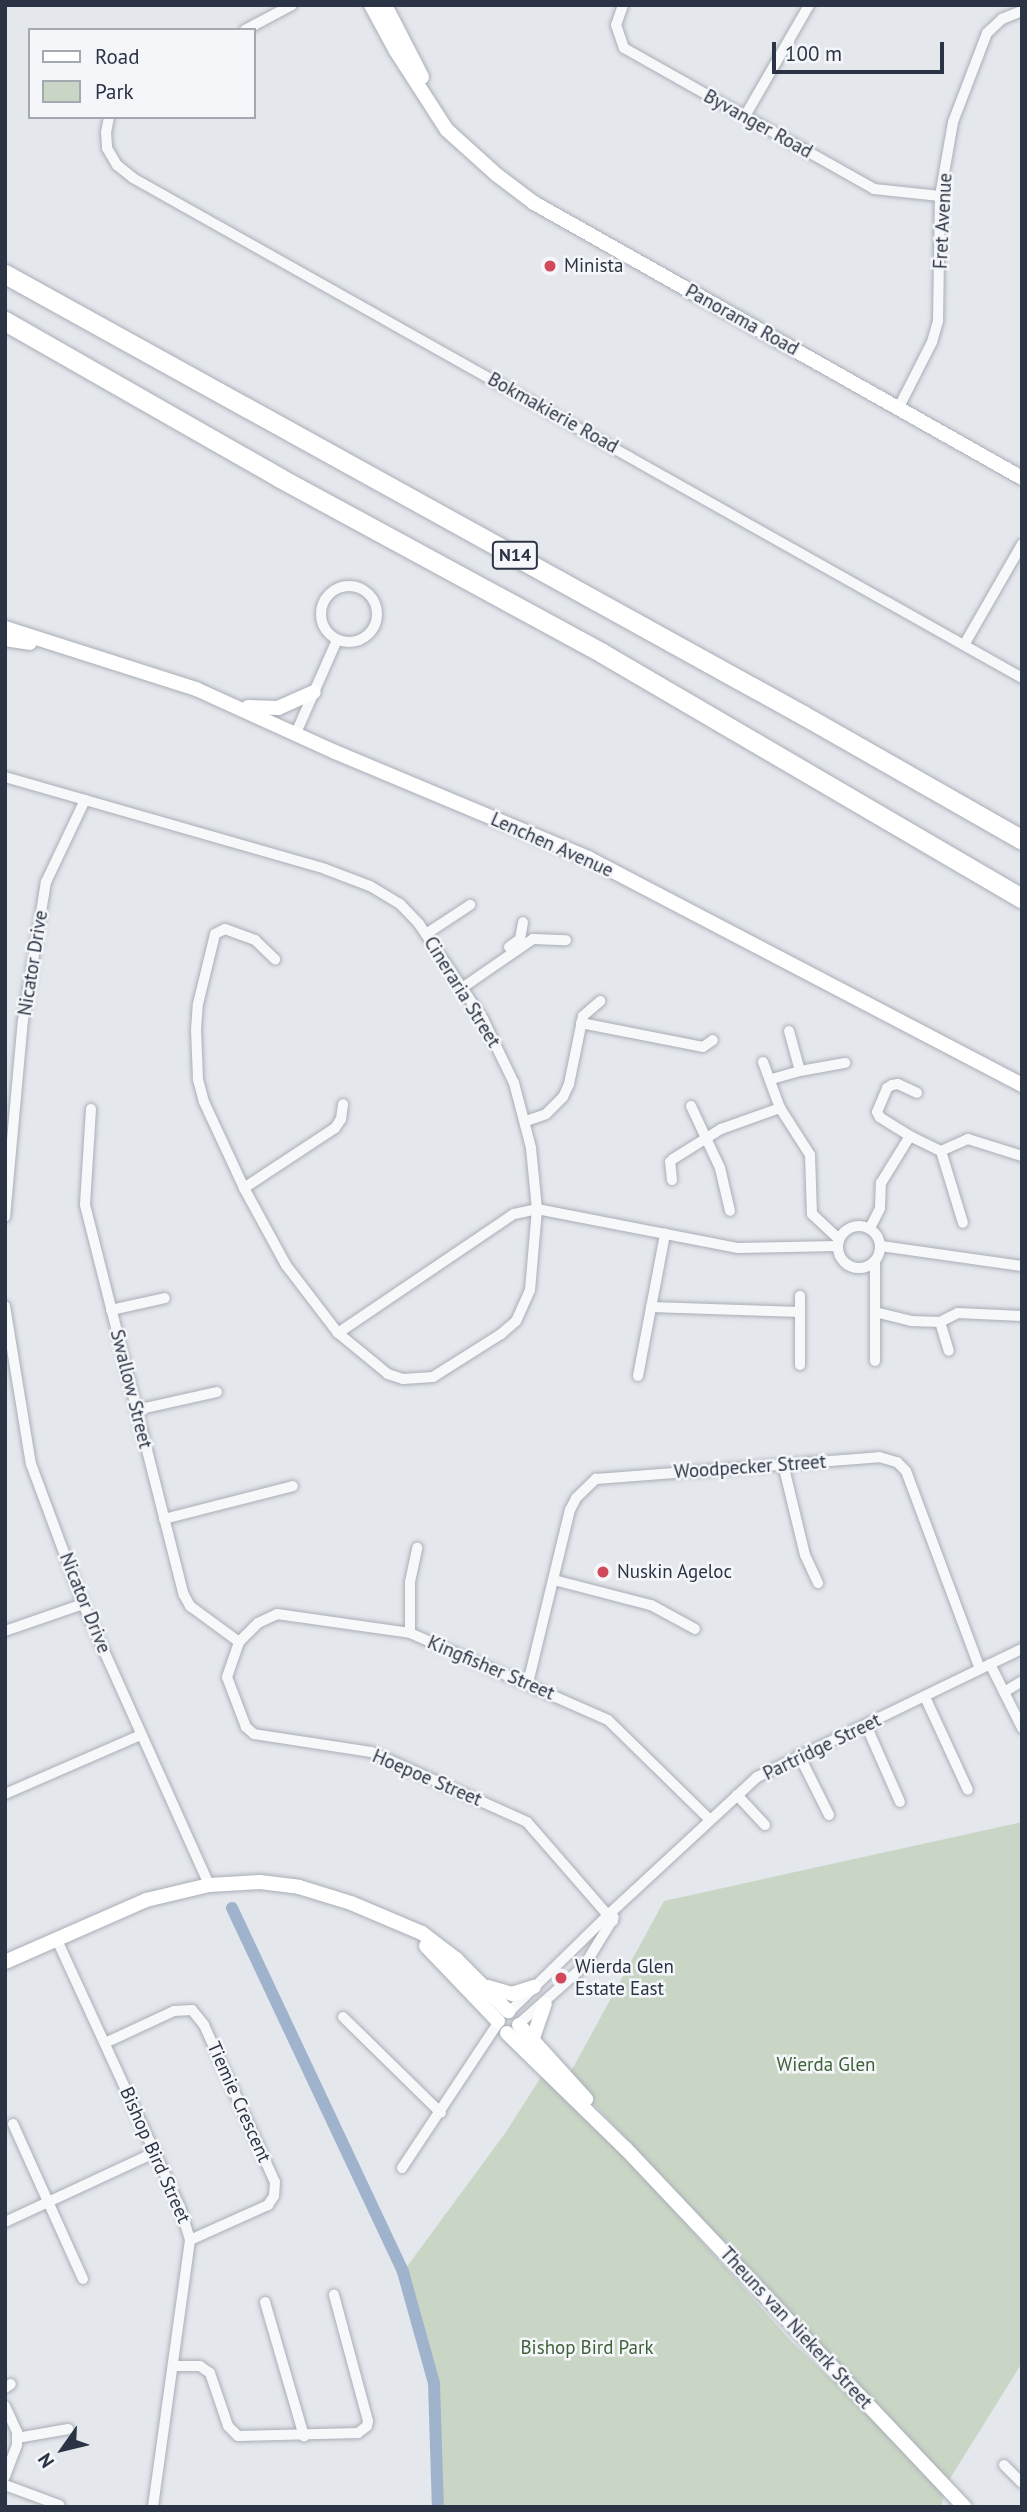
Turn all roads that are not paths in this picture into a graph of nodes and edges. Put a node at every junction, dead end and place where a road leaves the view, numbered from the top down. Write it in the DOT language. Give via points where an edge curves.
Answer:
graph roads {
  1 [pos="292,5"];
  2 [pos="370,5"];
  3 [pos="385,5"];
  4 [pos="623,5"];
  5 [pos="809,5"];
  6 [pos="1022,11"];
  7 [pos="250,28"];
  8 [pos="745,116"];
  9 [pos="109,119"];
  10 [pos="471,151"];
  11 [pos="940,196"];
  12 [pos="5,274"];
  13 [pos="5,321"];
  14 [pos="899,407"];
  15 [pos="1022,478"];
  16 [pos="1022,544"];
  17 [pos="5,628"];
  18 [pos="5,639"];
  19 [pos="337,640"];
  20 [pos="964,645"];
  21 [pos="62,648"];
  22 [pos="1022,678"];
  23 [pos="314,692"];
  24 [pos="239,706"];
  25 [pos="296,733"];
  26 [pos="5,777"];
  27 [pos="85,800"];
  28 [pos="1022,840"];
  29 [pos="1022,898"];
  30 [pos="470,905"];
  31 [pos="523,922"];
  32 [pos="426,934"];
  33 [pos="566,940"];
  34 [pos="275,958"];
  35 [pos="460,985"];
  36 [pos="600,1001"];
  37 [pos="581,1023"];
  38 [pos="789,1031"];
  39 [pos="713,1040"];
  40 [pos="763,1062"];
  41 [pos="845,1063"];
  42 [pos="800,1071"];
  43 [pos="772,1079"];
  44 [pos="1022,1085"];
  45 [pos="917,1093"];
  46 [pos="343,1104"];
  47 [pos="691,1106"];
  48 [pos="780,1108"];
  49 [pos="91,1109"];
  50 [pos="526,1121"];
  51 [pos="910,1136"];
  52 [pos="707,1140"];
  53 [pos="941,1151"];
  54 [pos="1020,1157"];
  55 [pos="1022,1170"];
  56 [pos="672,1180"];
  57 [pos="244,1188"];
  58 [pos="537,1209"];
  59 [pos="730,1211"];
  60 [pos="514,1214"];
  61 [pos="5,1217"];
  62 [pos="963,1223"];
  63 [pos="870,1228"];
  64 [pos="534,1231"];
  65 [pos="665,1234"];
  66 [pos="839,1243"];
  67 [pos="881,1246"];
  68 [pos="875,1261"];
  69 [pos="1022,1266"];
  70 [pos="800,1296"];
  71 [pos="165,1298"];
  72 [pos="5,1306"];
  73 [pos="651,1307"];
  74 [pos="111,1310"];
  75 [pos="800,1312"];
  76 [pos="875,1312"];
  77 [pos="1022,1315"];
  78 [pos="940,1322"];
  79 [pos="338,1333"];
  80 [pos="949,1351"];
  81 [pos="875,1360"];
  82 [pos="800,1365"];
  83 [pos="638,1376"];
  84 [pos="217,1392"];
  85 [pos="136,1409"];
  86 [pos="783,1464"];
  87 [pos="293,1486"];
  88 [pos="164,1519"];
  89 [pos="418,1548"];
  90 [pos="554,1580"];
  91 [pos="818,1583"];
  92 [pos="83,1604"];
  93 [pos="695,1629"];
  94 [pos="5,1631"];
  95 [pos="410,1633"];
  96 [pos="239,1642"];
  97 [pos="1022,1649"];
  98 [pos="985,1667"];
  99 [pos="1022,1681"];
  100 [pos="528,1683"];
  101 [pos="1004,1692"];
  102 [pos="925,1697"];
  103 [pos="866,1725"];
  104 [pos="1022,1728"];
  105 [pos="141,1735"];
  106 [pos="799,1755"];
  107 [pos="968,1790"];
  108 [pos="5,1794"];
  109 [pos="737,1795"];
  110 [pos="900,1802"];
  111 [pos="830,1815"];
  112 [pos="710,1820"];
  113 [pos="765,1825"];
  114 [pos="209,1885"];
  115 [pos="612,1915"];
  116 [pos="411,1929"];
  117 [pos="57,1940"];
  118 [pos="5,1962"];
  119 [pos="481,1984"];
  120 [pos="537,1984"];
  121 [pos="549,2000"];
  122 [pos="343,2017"];
  123 [pos="508,2022"];
  124 [pos="533,2038"];
  125 [pos="105,2043"];
  126 [pos="441,2113"];
  127 [pos="13,2124"];
  128 [pos="626,2149"];
  129 [pos="156,2152"];
  130 [pos="402,2168"];
  131 [pos="50,2202"];
  132 [pos="5,2222"];
  133 [pos="190,2240"];
  134 [pos="83,2279"];
  135 [pos="334,2295"];
  136 [pos="265,2302"];
  137 [pos="173,2366"];
  138 [pos="5,2406"];
  139 [pos="68,2429"];
  140 [pos="304,2436"];
  141 [pos="17,2438"];
  142 [pos="1003,2465"];
  143 [pos="5,2477"];
  144 [pos="1022,2483"];
  145 [pos="5,2485"];
  146 [pos="59,2505"];
  147 [pos="153,2507"];
  148 [pos="965,2507"];
  1 -- 7 [label="street"];
  2 -- 10 [label="street, Panorama Road" via="429,104 447,130"];
  3 -- 10 [label="street, Panorama Road" via="435,100"];
  4 -- 8 [label="street, Byvanger Road" via="616,25 624,48"];
  5 -- 8 [label="street"];
  6 -- 11 [label="street, Fret Avenue" via="993,26 972,66 953,122"];
  8 -- 11 [label="street, Byvanger Road" via="874,189"];
  9 -- 20 [label="street, Bokmakierie Road" via="107,148 117,165 133,178"];
  10 -- 14 [label="street, Panorama Road" via="534,203"];
  11 -- 14 [label="street, Fret Avenue" via="938,321"];
  12 -- 28 [label="highway, N14"];
  13 -- 29 [label="highway, N14" via="280,478 602,653"];
  14 -- 15 [label="street, Panorama Road"];
  16 -- 20 [label="street"];
  17 -- 21 [label="street, Lenchen Avenue"];
  18 -- 21 [label="street, Lenchen Avenue"];
  19 -- 19 [label="street" via="323,624 323,603 338,588 359,587 375,603 375,625 359,640"];
  19 -- 23 [label="street"];
  20 -- 22 [label="street, Bokmakierie Road"];
  21 -- 24 [label="street, Lenchen Avenue" via="155,674"];
  23 -- 24 [label="street" via="278,708"];
  23 -- 25 [label="street"];
  24 -- 25 [label="street, Lenchen Avenue"];
  25 -- 44 [label="street, Lenchen Avenue" via="588,858"];
  26 -- 27 [label="street, Cineraria Street"];
  27 -- 32 [label="street, Cineraria Street" via="370,886 400,904"];
  27 -- 61 [label="street, Nicator Drive" via="46,882 23,1021"];
  30 -- 32 [label="street"];
  31 -- 35 [label="street" via="520,939"];
  32 -- 35 [label="street, Cineraria Street"];
  33 -- 35 [label="street" via="533,939"];
  34 -- 57 [label="street, Cineraria Street" via="255,940 225,929 218,931 198,1004 198,1079 214,1127"];
  35 -- 50 [label="street, Cineraria Street" via="500,1051"];
  36 -- 37 [label="street" via="584,1012"];
  37 -- 39 [label="street" via="703,1047"];
  37 -- 50 [label="street" via="563,1097 546,1114"];
  38 -- 42 [label="street"];
  40 -- 43 [label="street"];
  41 -- 42 [label="street"];
  42 -- 43 [label="street"];
  43 -- 48 [label="street"];
  45 -- 51 [label="street" via="892,1085 877,1112"];
  46 -- 57 [label="street" via="335,1128"];
  47 -- 52 [label="street"];
  48 -- 52 [label="street" via="721,1129"];
  48 -- 66 [label="street" via="810,1155 812,1214"];
  49 -- 74 [label="street, Swallow Street" via="85,1205"];
  50 -- 58 [label="street, Cineraria Street"];
  51 -- 53 [label="street"];
  51 -- 63 [label="street" via="881,1184 880,1208"];
  52 -- 56 [label="street" via="671,1160"];
  52 -- 59 [label="street" via="720,1168"];
  53 -- 54 [label="street" via="968,1139"];
  53 -- 62 [label="street"];
  54 -- 55 [label="street"];
  57 -- 79 [label="street, Cineraria Street" via="286,1265"];
  58 -- 60 [label="street"];
  58 -- 64 [label="street, Cineraria Street"];
  58 -- 65 [label="street"];
  60 -- 64 [label="street"];
  60 -- 79 [label="street"];
  63 -- 66 [label="street" via="849,1228"];
  63 -- 67 [label="street"];
  64 -- 79 [label="street, Cineraria Street" via="530,1290 516,1321 445,1372 402,1379 388,1374"];
  65 -- 66 [label="street" via="738,1248"];
  65 -- 73 [label="street"];
  66 -- 68 [label="street" via="848,1265 862,1268"];
  67 -- 68 [label="street"];
  67 -- 69 [label="street"];
  68 -- 76 [label="street"];
  70 -- 75 [label="street"];
  71 -- 74 [label="street"];
  72 -- 92 [label="street, Nicator Drive" via="32,1464"];
  73 -- 75 [label="street"];
  73 -- 83 [label="street"];
  74 -- 85 [label="street, Swallow Street"];
  75 -- 82 [label="street"];
  76 -- 78 [label="street"];
  76 -- 81 [label="street"];
  77 -- 78 [label="street" via="958,1313"];
  78 -- 80 [label="street"];
  84 -- 85 [label="street"];
  85 -- 88 [label="street, Swallow Street"];
  86 -- 90 [label="street, Woodpecker Street" via="596,1479 570,1510"];
  86 -- 91 [label="street" via="805,1555"];
  86 -- 98 [label="street, Woodpecker Street" via="879,1457 897,1462 906,1471"];
  87 -- 88 [label="street"];
  88 -- 96 [label="street, Swallow Street" via="187,1602"];
  89 -- 95 [label="street" via="410,1582"];
  90 -- 93 [label="street" via="651,1605"];
  90 -- 100 [label="street, Woodpecker Street"];
  92 -- 94 [label="street"];
  92 -- 105 [label="street, Nicator Drive"];
  95 -- 96 [label="street, Kingfisher Street" via="277,1614 258,1623"];
  95 -- 100 [label="street, Kingfisher Street"];
  96 -- 115 [label="street, Hoepoe Street" via="227,1676 246,1727 254,1734 371,1752 527,1822"];
  97 -- 98 [label="street, Partridge Street"];
  98 -- 101 [label="street, Woodpecker Street"];
  98 -- 102 [label="street, Partridge Street"];
  99 -- 101 [label="street"];
  100 -- 112 [label="street, Kingfisher Street" via="616,1726"];
  101 -- 104 [label="street, Woodpecker Street"];
  102 -- 103 [label="street, Partridge Street"];
  102 -- 107 [label="street"];
  103 -- 106 [label="street, Partridge Street"];
  103 -- 110 [label="street"];
  105 -- 108 [label="street"];
  105 -- 114 [label="street, Nicator Drive"];
  106 -- 109 [label="street, Partridge Street" via="758,1777"];
  106 -- 111 [label="street"];
  109 -- 112 [label="street, Partridge Street"];
  109 -- 113 [label="street"];
  112 -- 115 [label="street, Partridge Street"];
  114 -- 116 [label="street, Theuns van Niekerk Street" via="260,1882 299,1888 351,1903"];
  114 -- 117 [label="street, Theuns van Niekerk Street" via="146,1900"];
  115 -- 120 [label="street, Partridge Street"];
  115 -- 121 [label="street, Partridge Street" via="584,1966"];
  116 -- 119 [label="street, Theuns van Niekerk Street" via="440,1945"];
  116 -- 123 [label="street, Theuns van Niekerk Street"];
  117 -- 118 [label="street, Theuns van Niekerk Street"];
  117 -- 125 [label="street, Bishop Bird Street"];
  119 -- 120 [label="street" via="508,1994"];
  119 -- 123 [label="street, Theuns van Niekerk Street"];
  120 -- 121 [label="street"];
  120 -- 123 [label="street, Partridge Street"];
  121 -- 123 [label="street, Partridge Street"];
  121 -- 124 [label="street"];
  122 -- 126 [label="street"];
  123 -- 124 [label="street, Theuns van Niekerk Street"];
  123 -- 126 [label="street" via="484,2048"];
  123 -- 128 [label="street, Theuns van Niekerk Street"];
  124 -- 128 [label="street, Theuns van Niekerk Street"];
  125 -- 129 [label="street, Bishop Bird Street"];
  125 -- 133 [label="street, Tiemie Crescent" via="174,2011 192,2010 204,2025 275,2182 268,2205"];
  126 -- 130 [label="street"];
  127 -- 131 [label="street"];
  128 -- 148 [label="street, Theuns van Niekerk Street"];
  129 -- 131 [label="street"];
  129 -- 133 [label="street, Bishop Bird Street"];
  131 -- 132 [label="street"];
  131 -- 134 [label="street"];
  133 -- 137 [label="street, Bishop Bird Street"];
  135 -- 140 [label="street" via="367,2426 350,2434"];
  136 -- 140 [label="street"];
  137 -- 140 [label="street" via="200,2367 210,2374 228,2426 238,2436"];
  137 -- 147 [label="street, Bishop Bird Street"];
  138 -- 141 [label="street"];
  139 -- 141 [label="street"];
  141 -- 143 [label="street"];
  142 -- 144 [label="street"];
  145 -- 146 [label="street"];
}
